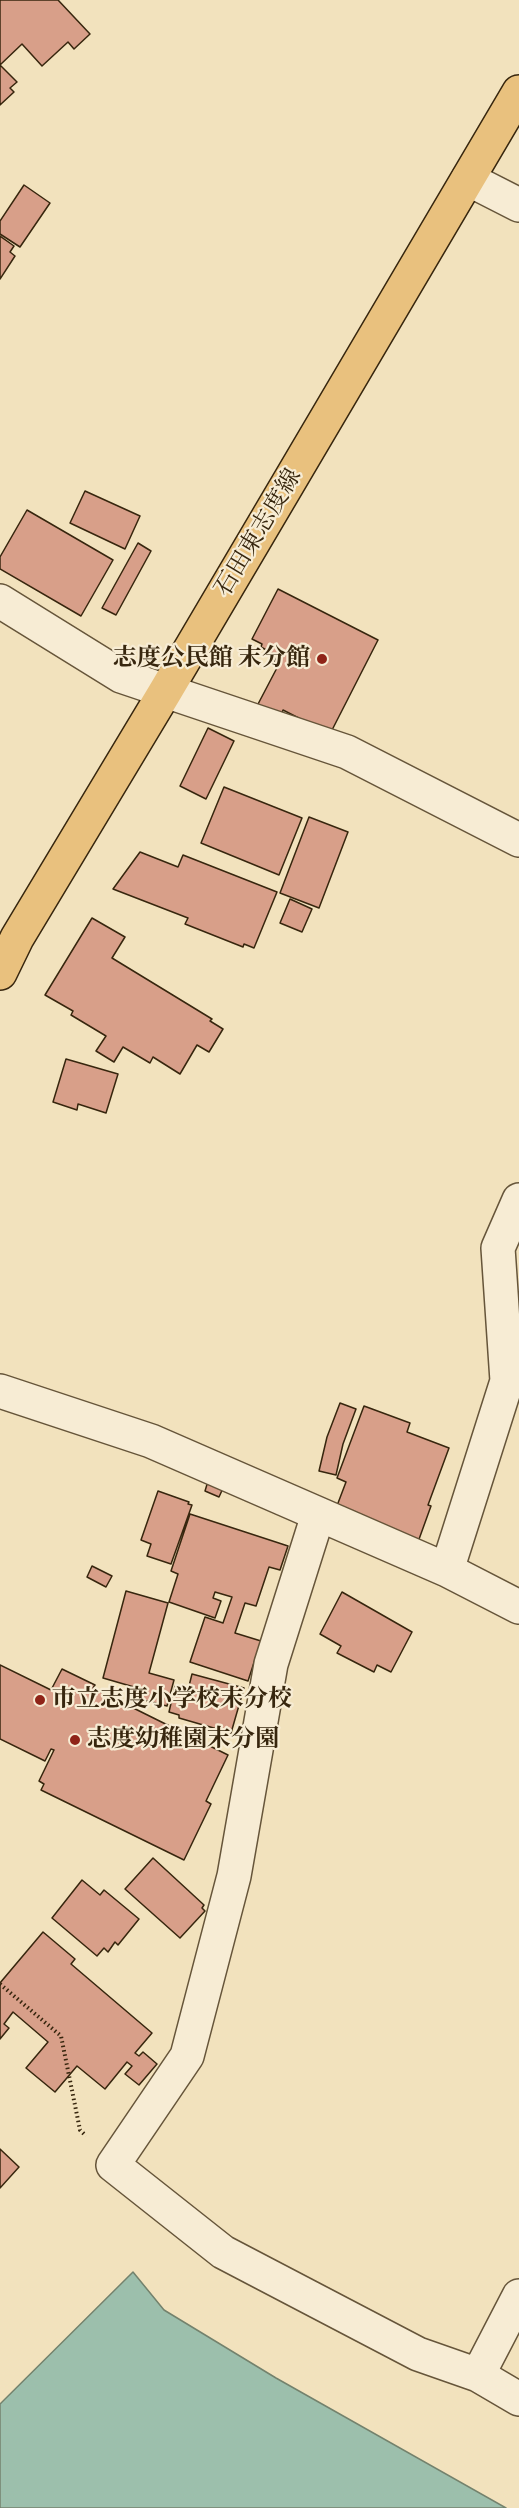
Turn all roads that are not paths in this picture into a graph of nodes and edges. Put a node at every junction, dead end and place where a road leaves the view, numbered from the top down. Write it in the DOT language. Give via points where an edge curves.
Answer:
graph roads {
  1 [pos="519,92"];
  2 [pos="468,179"];
  3 [pos="519,205"];
  4 [pos="0,601"];
  5 [pos="165,692"];
  6 [pos="519,840"];
  7 [pos="0,973"];
  8 [pos="519,1200"];
  9 [pos="0,1390"];
  10 [pos="318,1515"];
  11 [pos="447,1570"];
  12 [pos="519,1607"];
  13 [pos="519,2296"];
  14 [pos="478,2375"];
  15 [pos="519,2399"];
  1 -- 2 [label="main road, 石田東志度線"];
  2 -- 3 [label="street"];
  2 -- 5 [label="main road, 石田東志度線"];
  4 -- 5 [label="street" via="121,676"];
  5 -- 6 [label="street" via="347,752"];
  5 -- 7 [label="main road, 石田東志度線" via="17,938"];
  8 -- 11 [label="street" via="498,1248 507,1381"];
  9 -- 10 [label="street" via="151,1441"];
  10 -- 11 [label="street"];
  10 -- 14 [label="street" via="271,1664 234,1876 188,2056 113,2165 223,2252 418,2354"];
  11 -- 12 [label="street"];
  13 -- 14 [label="street"];
  14 -- 15 [label="street"];
}
